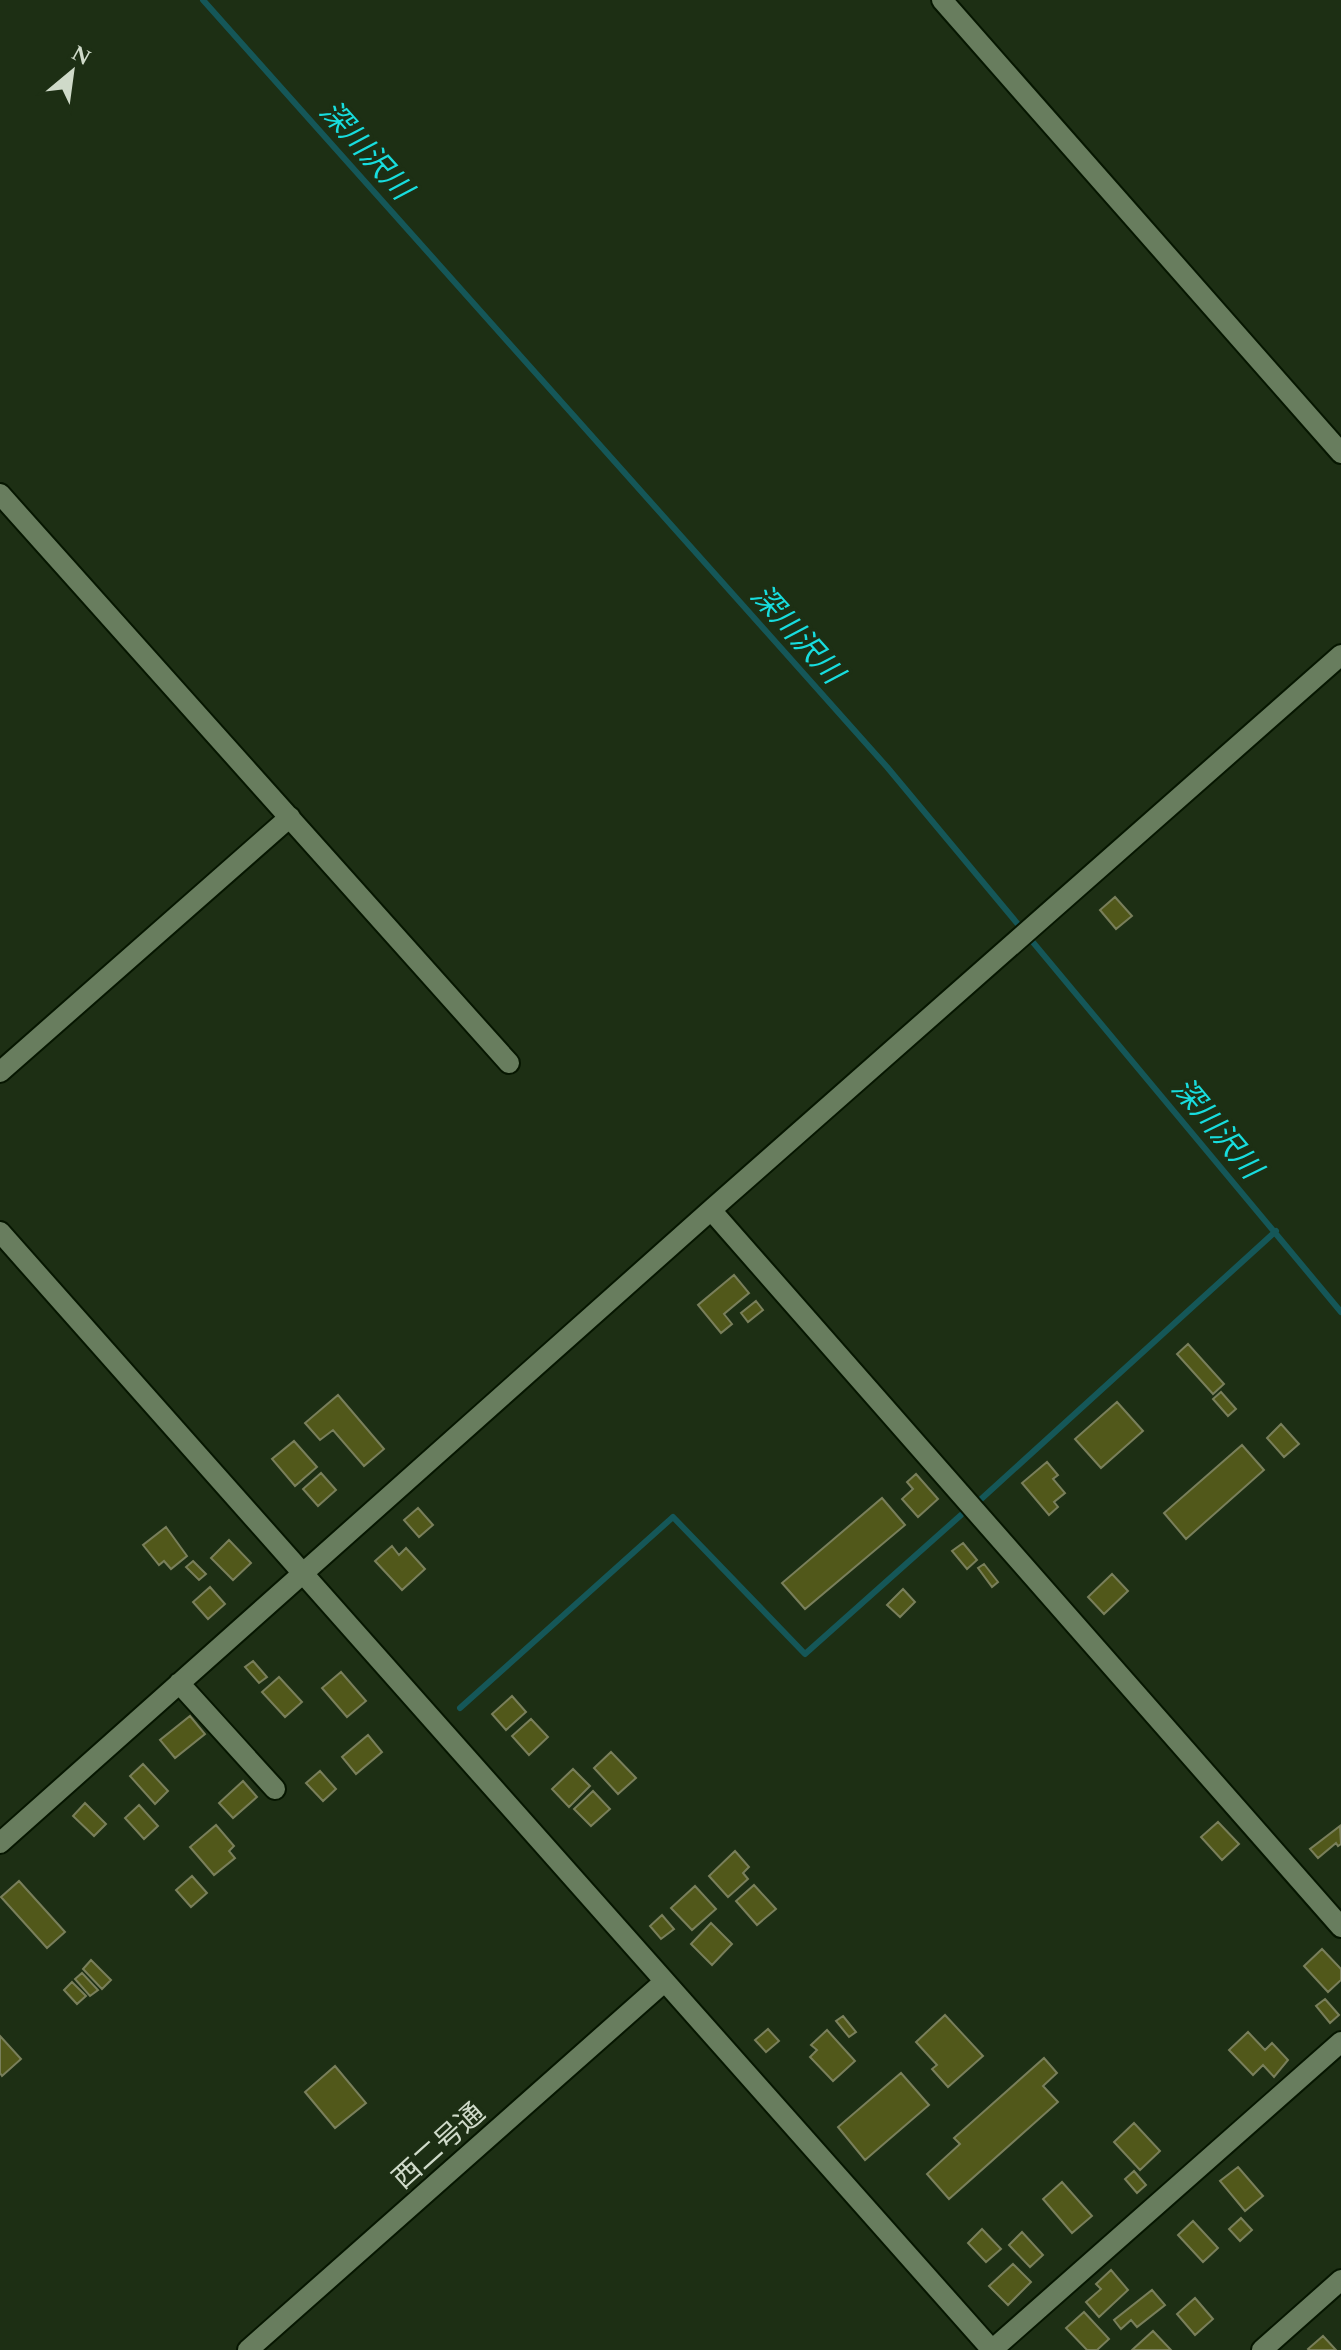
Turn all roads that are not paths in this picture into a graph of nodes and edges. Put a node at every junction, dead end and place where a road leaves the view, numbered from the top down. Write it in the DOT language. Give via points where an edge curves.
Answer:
graph roads {
  1 [pos="942,0"];
  2 [pos="1341,453"];
  3 [pos="0,494"];
  4 [pos="1341,655"];
  5 [pos="290,817"];
  6 [pos="509,1063"];
  7 [pos="0,1072"];
  8 [pos="711,1210"];
  9 [pos="0,1232"];
  10 [pos="303,1574"];
  11 [pos="179,1683"];
  12 [pos="275,1789"];
  13 [pos="0,1843"];
  14 [pos="1341,1927"];
  15 [pos="664,1982"];
  16 [pos="1341,2042"];
  17 [pos="1341,2280"];
  18 [pos="248,2350"];
  19 [pos="992,2350"];
  20 [pos="1262,2350"];
  1 -- 2 [label="street"];
  3 -- 5 [label="street"];
  4 -- 8 [label="street"];
  5 -- 6 [label="street"];
  5 -- 7 [label="street"];
  8 -- 10 [label="street"];
  8 -- 14 [label="street"];
  9 -- 10 [label="street"];
  10 -- 11 [label="street"];
  10 -- 15 [label="street"];
  11 -- 12 [label="street"];
  11 -- 13 [label="street"];
  15 -- 18 [label="street, 西二号通"];
  15 -- 19 [label="street"];
  16 -- 19 [label="street"];
  17 -- 20 [label="street"];
}
